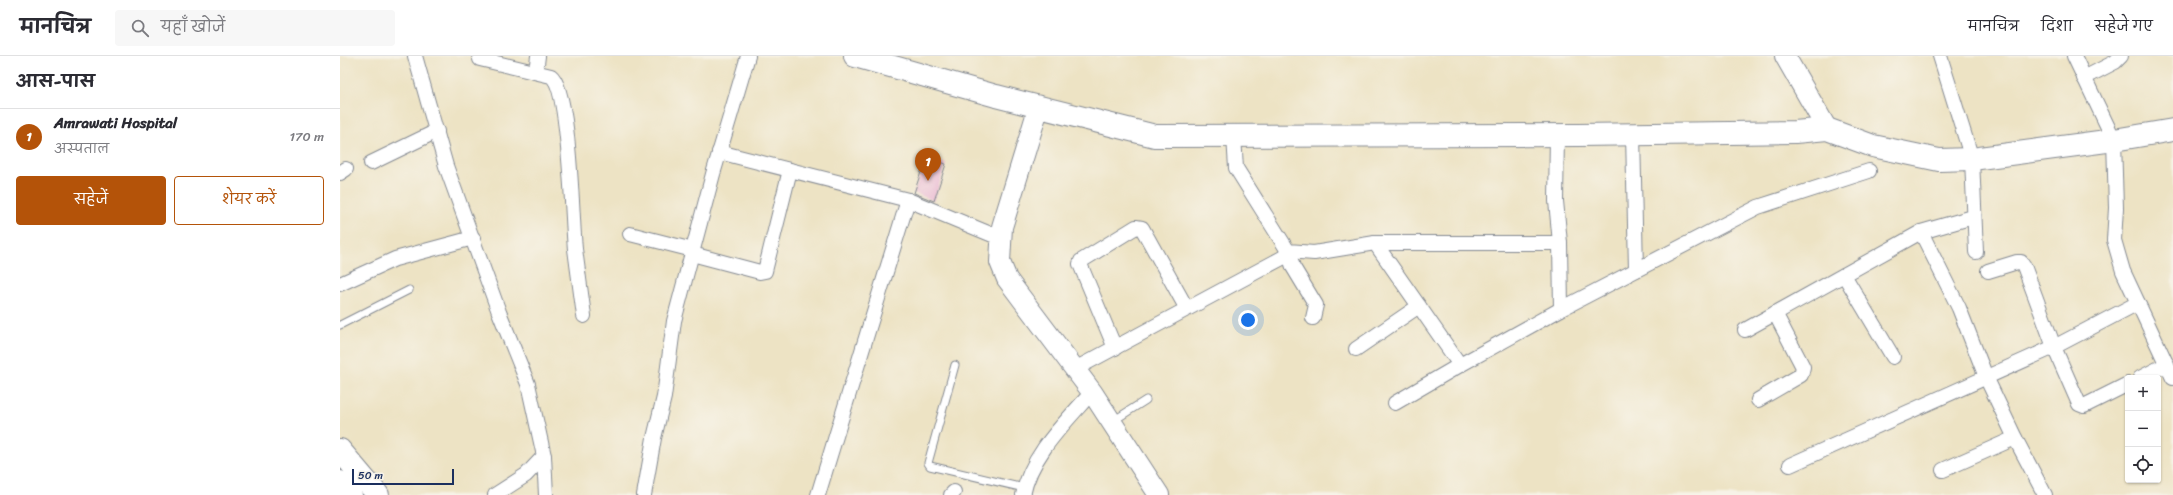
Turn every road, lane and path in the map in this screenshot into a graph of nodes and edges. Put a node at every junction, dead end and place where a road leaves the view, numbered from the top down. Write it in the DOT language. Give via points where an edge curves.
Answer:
graph roads {
  1 [pos="415,56"];
  2 [pos="538,56"];
  3 [pos="748,56"];
  4 [pos="855,56"];
  5 [pos="1785,56"];
  6 [pos="1940,56"];
  7 [pos="2074,56"];
  8 [pos="2121,56"];
  9 [pos="480,59"];
  10 [pos="536,72"];
  11 [pos="2084,78"];
  12 [pos="1039,106"];
  13 [pos="1827,129"];
  14 [pos="2173,130"];
  15 [pos="437,131"];
  16 [pos="1632,134"];
  17 [pos="1557,135"];
  18 [pos="1234,136"];
  19 [pos="2114,140"];
  20 [pos="719,152"];
  21 [pos="1972,159"];
  22 [pos="371,163"];
  23 [pos="790,170"];
  24 [pos="1869,171"];
  25 [pos="908,200"];
  26 [pos="1973,217"];
  27 [pos="1921,232"];
  28 [pos="630,234"];
  29 [pos="473,238"];
  30 [pos="1000,238"];
  31 [pos="1375,243"];
  32 [pos="1560,243"];
  33 [pos="1288,251"];
  34 [pos="692,252"];
  35 [pos="1976,252"];
  36 [pos="1636,270"];
  37 [pos="1988,271"];
  38 [pos="1844,275"];
  39 [pos="340,284"];
  40 [pos="409,290"];
  41 [pos="2138,303"];
  42 [pos="1419,306"];
  43 [pos="1187,309"];
  44 [pos="1561,309"];
  45 [pos="1775,313"];
  46 [pos="584,316"];
  47 [pos="1313,318"];
  48 [pos="340,325"];
  49 [pos="1745,330"];
  50 [pos="2054,346"];
  51 [pos="1115,348"];
  52 [pos="1356,349"];
  53 [pos="1894,357"];
  54 [pos="2167,364"];
  55 [pos="955,365"];
  56 [pos="1460,365"];
  57 [pos="1075,369"];
  58 [pos="2146,375"];
  59 [pos="1986,377"];
  60 [pos="2173,378"];
  61 [pos="2125,385"];
  62 [pos="1092,392"];
  63 [pos="1146,400"];
  64 [pos="1758,400"];
  65 [pos="1394,403"];
  66 [pos="1112,422"];
  67 [pos="2015,438"];
  68 [pos="340,450"];
  69 [pos="544,456"];
  70 [pos="1790,466"];
  71 [pos="1943,470"];
  72 [pos="346,475"];
  73 [pos="1023,491"];
  74 [pos="351,495"];
  75 [pos="378,495"];
  76 [pos="495,495"];
  77 [pos="546,495"];
  78 [pos="644,495"];
  79 [pos="818,495"];
  80 [pos="1159,495"];
  81 [pos="2044,495"];
  1 -- 15 [label="street"];
  2 -- 10 [label="street"];
  3 -- 20 [label="street"];
  4 -- 12 [label="main road"];
  5 -- 13 [label="main road"];
  6 -- 21 [label="street"];
  7 -- 11 [label="street"];
  8 -- 11 [label="street" via="2115,62"];
  9 -- 10 [label="street"];
  10 -- 46 [label="street" via="551,76 558,84 568,141 575,248"];
  11 -- 19 [label="street"];
  12 -- 18 [label="main road" via="1155,136"];
  12 -- 30 [label="main road"];
  13 -- 16 [label="main road" via="1795,132"];
  13 -- 21 [label="main road" via="1873,146 1939,160"];
  14 -- 19 [label="main road"];
  15 -- 22 [label="street"];
  15 -- 29 [label="street" via="446,166"];
  16 -- 17 [label="main road"];
  16 -- 36 [label="street"];
  17 -- 18 [label="main road"];
  17 -- 32 [label="street" via="1556,201"];
  18 -- 33 [label="street" via="1236,168"];
  19 -- 21 [label="main road"];
  19 -- 41 [label="street" via="2114,240 2123,271"];
  20 -- 23 [label="street"];
  20 -- 34 [label="street"];
  21 -- 26 [label="street"];
  23 -- 25 [label="street"];
  23 -- 34 [label="street" via="765,271 760,272"];
  24 -- 36 [label="street" via="1758,207"];
  25 -- 30 [label="street"];
  25 -- 79 [label="street"];
  26 -- 27 [label="street"];
  26 -- 35 [label="street"];
  27 -- 38 [label="street"];
  27 -- 59 [label="street" via="1959,308"];
  28 -- 34 [label="street"];
  29 -- 39 [label="street" via="395,260"];
  29 -- 69 [label="street" via="528,384"];
  30 -- 57 [label="main road" via="1000,262 1007,279"];
  31 -- 32 [label="street"];
  31 -- 33 [label="street" via="1314,253"];
  31 -- 42 [label="street"];
  32 -- 44 [label="street"];
  33 -- 43 [label="street" via="1284,257"];
  33 -- 47 [label="street" via="1293,267 1316,305"];
  34 -- 78 [label="street" via="674,321 664,397"];
  36 -- 44 [label="street"];
  37 -- 50 [label="street" via="2021,262"];
  38 -- 45 [label="street"];
  38 -- 53 [label="street"];
  40 -- 48 [label="lane"];
  41 -- 50 [label="street"];
  41 -- 54 [label="street"];
  42 -- 52 [label="street"];
  42 -- 56 [label="street"];
  43 -- 51 [label="street"];
  43 -- 51 [label="street" via="1142,228 1136,227 1083,259 1080,264"];
  44 -- 56 [label="street"];
  45 -- 49 [label="street"];
  45 -- 64 [label="street" via="1803,367 1803,372 1801,376"];
  50 -- 59 [label="street"];
  50 -- 61 [label="street" via="2082,406"];
  51 -- 57 [label="street"];
  54 -- 58 [label="street"];
  54 -- 60 [label="street"];
  55 -- 73 [label="lane" via="928,463 930,466"];
  56 -- 65 [label="street"];
  57 -- 62 [label="main road"];
  59 -- 67 [label="street"];
  59 -- 70 [label="street"];
  62 -- 66 [label="main road"];
  62 -- 73 [label="street" via="1041,454"];
  63 -- 66 [label="lane"];
  66 -- 80 [label="main road"];
  67 -- 71 [label="street"];
  67 -- 81 [label="street"];
  68 -- 72 [label="main road"];
  69 -- 76 [label="street" via="526,475"];
  69 -- 77 [label="street"];
  72 -- 74 [label="main road"];
  72 -- 75 [label="main road"];
}
